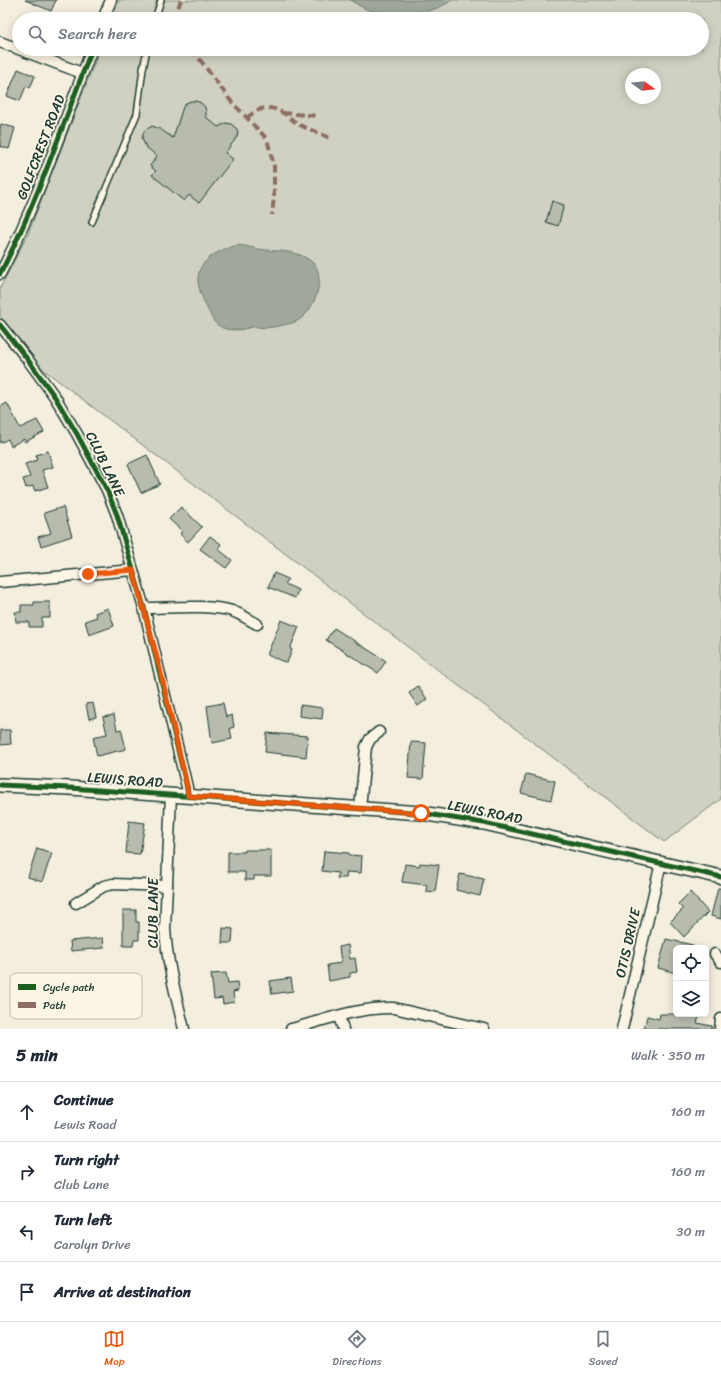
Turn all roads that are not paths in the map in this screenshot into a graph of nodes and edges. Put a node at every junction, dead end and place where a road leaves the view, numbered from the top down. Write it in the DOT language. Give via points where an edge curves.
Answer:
graph roads {
  1 [pos="111,0"];
  2 [pos="161,0"];
  3 [pos="106,12"];
  4 [pos="157,12"];
  5 [pos="0,42"];
  6 [pos="12,47"];
  7 [pos="37,56"];
  8 [pos="89,56"];
  9 [pos="145,56"];
  10 [pos="82,73"];
  11 [pos="92,222"];
  12 [pos="0,274"];
  13 [pos="0,325"];
  14 [pos="133,570"];
  15 [pos="0,582"];
  16 [pos="144,608"];
  17 [pos="258,624"];
  18 [pos="379,732"];
  19 [pos="0,786"];
  20 [pos="171,795"];
  21 [pos="188,796"];
  22 [pos="360,808"];
  23 [pos="661,863"];
  24 [pos="721,877"];
  25 [pos="167,886"];
  26 [pos="76,902"];
  27 [pos="339,1016"];
  28 [pos="721,1019"];
  29 [pos="184,1029"];
  30 [pos="291,1029"];
  31 [pos="343,1029"];
  32 [pos="484,1029"];
  33 [pos="622,1029"];
  34 [pos="720,1029"];
  1 -- 3 [label="street"];
  2 -- 4 [label="lane"];
  5 -- 6 [label="street"];
  7 -- 10 [label="street"];
  8 -- 10 [label="street, GOLFCREST ROAD"];
  9 -- 11 [label="lane" via="137,114"];
  10 -- 12 [label="street, GOLFCREST ROAD" via="32,205"];
  13 -- 14 [label="street, CLUB LANE" via="55,397 78,434 107,490"];
  14 -- 15 [label="street"];
  14 -- 16 [label="street, CLUB LANE"];
  16 -- 17 [label="street" via="225,609"];
  16 -- 21 [label="street, CLUB LANE"];
  18 -- 22 [label="street" via="370,739 366,747"];
  19 -- 20 [label="street, LEWIS ROAD"];
  20 -- 21 [label="street, LEWIS ROAD"];
  20 -- 25 [label="street, CLUB LANE"];
  21 -- 22 [label="street, LEWIS ROAD"];
  22 -- 23 [label="street, LEWIS ROAD" via="421,813 484,823"];
  23 -- 24 [label="street, LEWIS ROAD"];
  23 -- 33 [label="street, OTIS DRIVE"];
  25 -- 26 [label="street" via="108,885"];
  25 -- 29 [label="street, CLUB LANE" via="166,945"];
  27 -- 30 [label="street"];
  27 -- 31 [label="street"];
  27 -- 32 [label="street" via="372,1008 394,1008"];
  28 -- 34 [label="street"];
}
